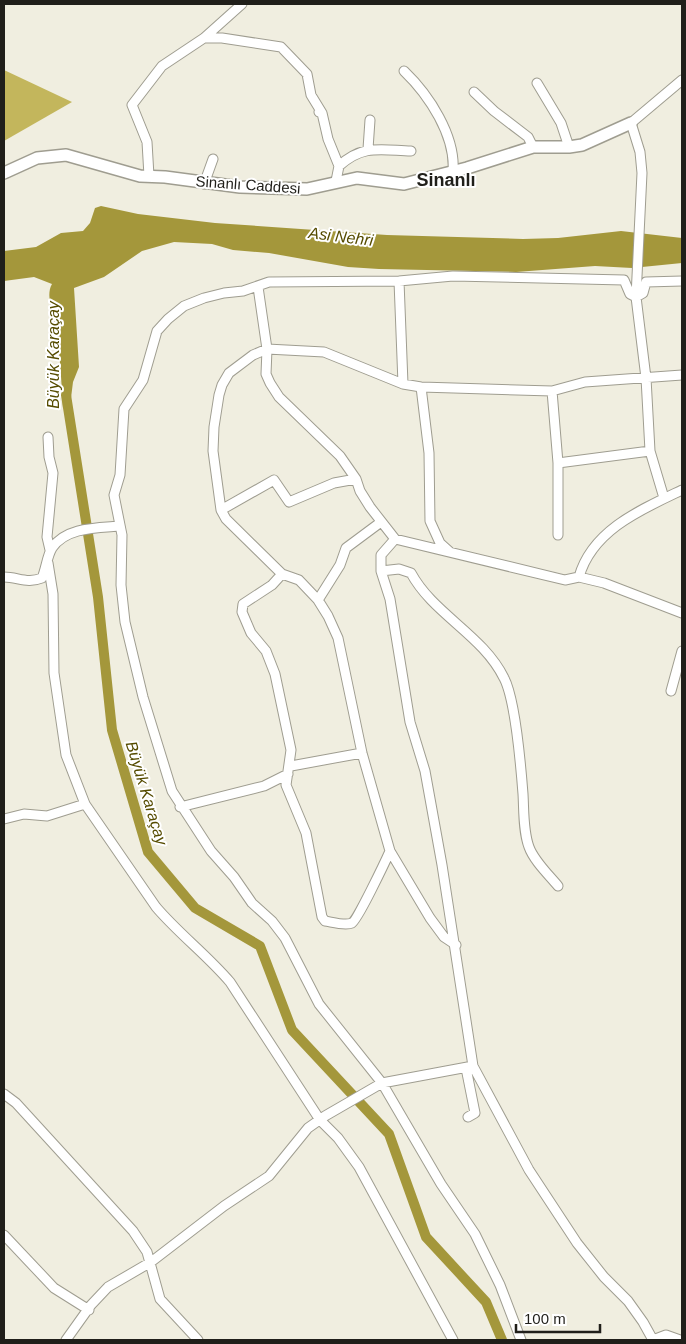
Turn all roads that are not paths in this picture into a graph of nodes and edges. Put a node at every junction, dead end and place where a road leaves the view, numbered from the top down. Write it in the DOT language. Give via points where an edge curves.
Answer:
graph roads {
  1 [pos="242,4"];
  2 [pos="204,38"];
  3 [pos="404,71"];
  4 [pos="682,80"];
  5 [pos="537,83"];
  6 [pos="474,92"];
  7 [pos="313,109"];
  8 [pos="322,114"];
  9 [pos="370,120"];
  10 [pos="631,123"];
  11 [pos="533,147"];
  12 [pos="570,147"];
  13 [pos="368,149"];
  14 [pos="411,150"];
  15 [pos="213,159"];
  16 [pos="339,166"];
  17 [pos="453,172"];
  18 [pos="4,174"];
  19 [pos="149,176"];
  20 [pos="336,181"];
  21 [pos="204,184"];
  22 [pos="682,281"];
  23 [pos="399,282"];
  24 [pos="258,287"];
  25 [pos="636,297"];
  26 [pos="267,348"];
  27 [pos="682,375"];
  28 [pos="646,378"];
  29 [pos="403,384"];
  30 [pos="421,386"];
  31 [pos="552,390"];
  32 [pos="48,436"];
  33 [pos="650,451"];
  34 [pos="558,463"];
  35 [pos="356,479"];
  36 [pos="682,490"];
  37 [pos="664,498"];
  38 [pos="221,510"];
  39 [pos="381,522"];
  40 [pos="120,526"];
  41 [pos="558,536"];
  42 [pos="395,540"];
  43 [pos="50,550"];
  44 [pos="451,552"];
  45 [pos="48,563"];
  46 [pos="381,571"];
  47 [pos="282,574"];
  48 [pos="4,577"];
  49 [pos="579,577"];
  50 [pos="318,600"];
  51 [pos="682,613"];
  52 [pos="682,651"];
  53 [pos="671,692"];
  54 [pos="362,753"];
  55 [pos="289,770"];
  56 [pos="85,804"];
  57 [pos="180,807"];
  58 [pos="4,819"];
  59 [pos="390,851"];
  60 [pos="558,886"];
  61 [pos="456,945"];
  62 [pos="469,1067"];
  63 [pos="378,1085"];
  64 [pos="4,1094"];
  65 [pos="468,1117"];
  66 [pos="322,1118"];
  67 [pos="4,1235"];
  68 [pos="151,1262"];
  69 [pos="89,1310"];
  70 [pos="66,1340"];
  71 [pos="198,1340"];
  72 [pos="453,1340"];
  73 [pos="521,1340"];
  74 [pos="653,1340"];
  75 [pos="680,1340"];
  1 -- 2 [label="street"];
  2 -- 8 [label="street" via="281,47 307,74 311,95"];
  2 -- 19 [label="street" via="162,66 132,105 147,142"];
  3 -- 17 [label="street" via="431,104 450,140"];
  4 -- 10 [label="street, Sinanlı Caddesi"];
  5 -- 12 [label="street" via="561,124"];
  6 -- 11 [label="street" via="528,137"];
  7 -- 8 [label="street"];
  8 -- 16 [label="street"];
  9 -- 13 [label="street"];
  10 -- 12 [label="main road, Sinanlı Caddesi" via="582,145"];
  10 -- 25 [label="street" via="640,152 642,173"];
  11 -- 12 [label="main road, Sinanlı Caddesi"];
  11 -- 17 [label="main road, Sinanlı Caddesi"];
  13 -- 14 [label="street"];
  13 -- 16 [label="street" via="348,157"];
  15 -- 21 [label="street"];
  16 -- 20 [label="street"];
  17 -- 20 [label="main road, Sinanlı Caddesi" via="404,184 357,178"];
  18 -- 19 [label="main road, Sinanlı Caddesi" via="37,158 66,155 122,172"];
  19 -- 21 [label="main road, Sinanlı Caddesi"];
  20 -- 21 [label="main road, Sinanlı Caddesi" via="307,189"];
  22 -- 25 [label="street" via="646,282 643,293"];
  23 -- 24 [label="street" via="269,282"];
  23 -- 25 [label="street" via="453,276 624,280 630,294"];
  23 -- 29 [label="street"];
  24 -- 26 [label="street"];
  24 -- 40 [label="street" via="224,293 184,306 157,332 143,380 124,409 120,475 114,494"];
  25 -- 28 [label="street"];
  26 -- 29 [label="street" via="324,352"];
  26 -- 35 [label="street" via="266,374 279,397 340,456"];
  26 -- 38 [label="street" via="229,373 222,385 213,451"];
  27 -- 28 [label="street"];
  28 -- 31 [label="street" via="585,382"];
  28 -- 33 [label="street"];
  29 -- 30 [label="street"];
  30 -- 31 [label="street"];
  30 -- 44 [label="street" via="429,453 430,520 440,543"];
  31 -- 34 [label="street"];
  32 -- 43 [label="street" via="53,473 47,537"];
  33 -- 34 [label="street"];
  33 -- 37 [label="street"];
  34 -- 41 [label="street"];
  35 -- 38 [label="street" via="334,483 289,502 274,480"];
  35 -- 39 [label="street" via="360,491"];
  36 -- 37 [label="street"];
  37 -- 49 [label="street" via="607,532 591,551"];
  38 -- 47 [label="street" via="226,519"];
  39 -- 42 [label="street"];
  39 -- 50 [label="street" via="346,548 340,565"];
  40 -- 43 [label="street" via="76,531 62,537"];
  40 -- 57 [label="street" via="125,622 162,766"];
  42 -- 44 [label="street"];
  42 -- 46 [label="street" via="381,555"];
  43 -- 45 [label="street"];
  44 -- 49 [label="street" via="565,580"];
  45 -- 48 [label="street" via="42,578 35,581"];
  45 -- 56 [label="street" via="53,594 54,673 66,754"];
  46 -- 60 [label="street" via="399,569 411,573 419,587 465,631 505,678 519,754 528,846"];
  46 -- 61 [label="street" via="390,599 410,722 425,771"];
  47 -- 50 [label="street" via="299,580"];
  47 -- 55 [label="street" via="272,585 243,604 242,612 251,633 266,651 275,674 291,750"];
  49 -- 51 [label="street" via="604,583"];
  50 -- 54 [label="street" via="338,638"];
  52 -- 53 [label="street"];
  54 -- 55 [label="street"];
  54 -- 59 [label="street"];
  55 -- 57 [label="street" via="264,786"];
  55 -- 59 [label="street" via="286,785 306,832 325,921 350,924 357,920"];
  56 -- 58 [label="street" via="47,816 24,814"];
  56 -- 66 [label="street" via="168,922 212,961 230,982"];
  57 -- 63 [label="street" via="252,903 272,921 319,1004"];
  59 -- 61 [label="street" via="430,918 444,937"];
  61 -- 62 [label="street"];
  62 -- 63 [label="street"];
  62 -- 65 [label="street" via="475,1113"];
  62 -- 74 [label="street" via="577,1243 628,1301"];
  63 -- 66 [label="street"];
  63 -- 73 [label="street" via="475,1234 500,1285"];
  64 -- 68 [label="street" via="16,1103 133,1231"];
  66 -- 68 [label="street" via="308,1128 269,1176"];
  66 -- 72 [label="street" via="359,1167"];
  67 -- 69 [label="street" via="54,1288"];
  68 -- 69 [label="street" via="108,1287"];
  68 -- 71 [label="street" via="160,1299"];
  69 -- 70 [label="street"];
  74 -- 75 [label="street" via="666,1335"];
}
